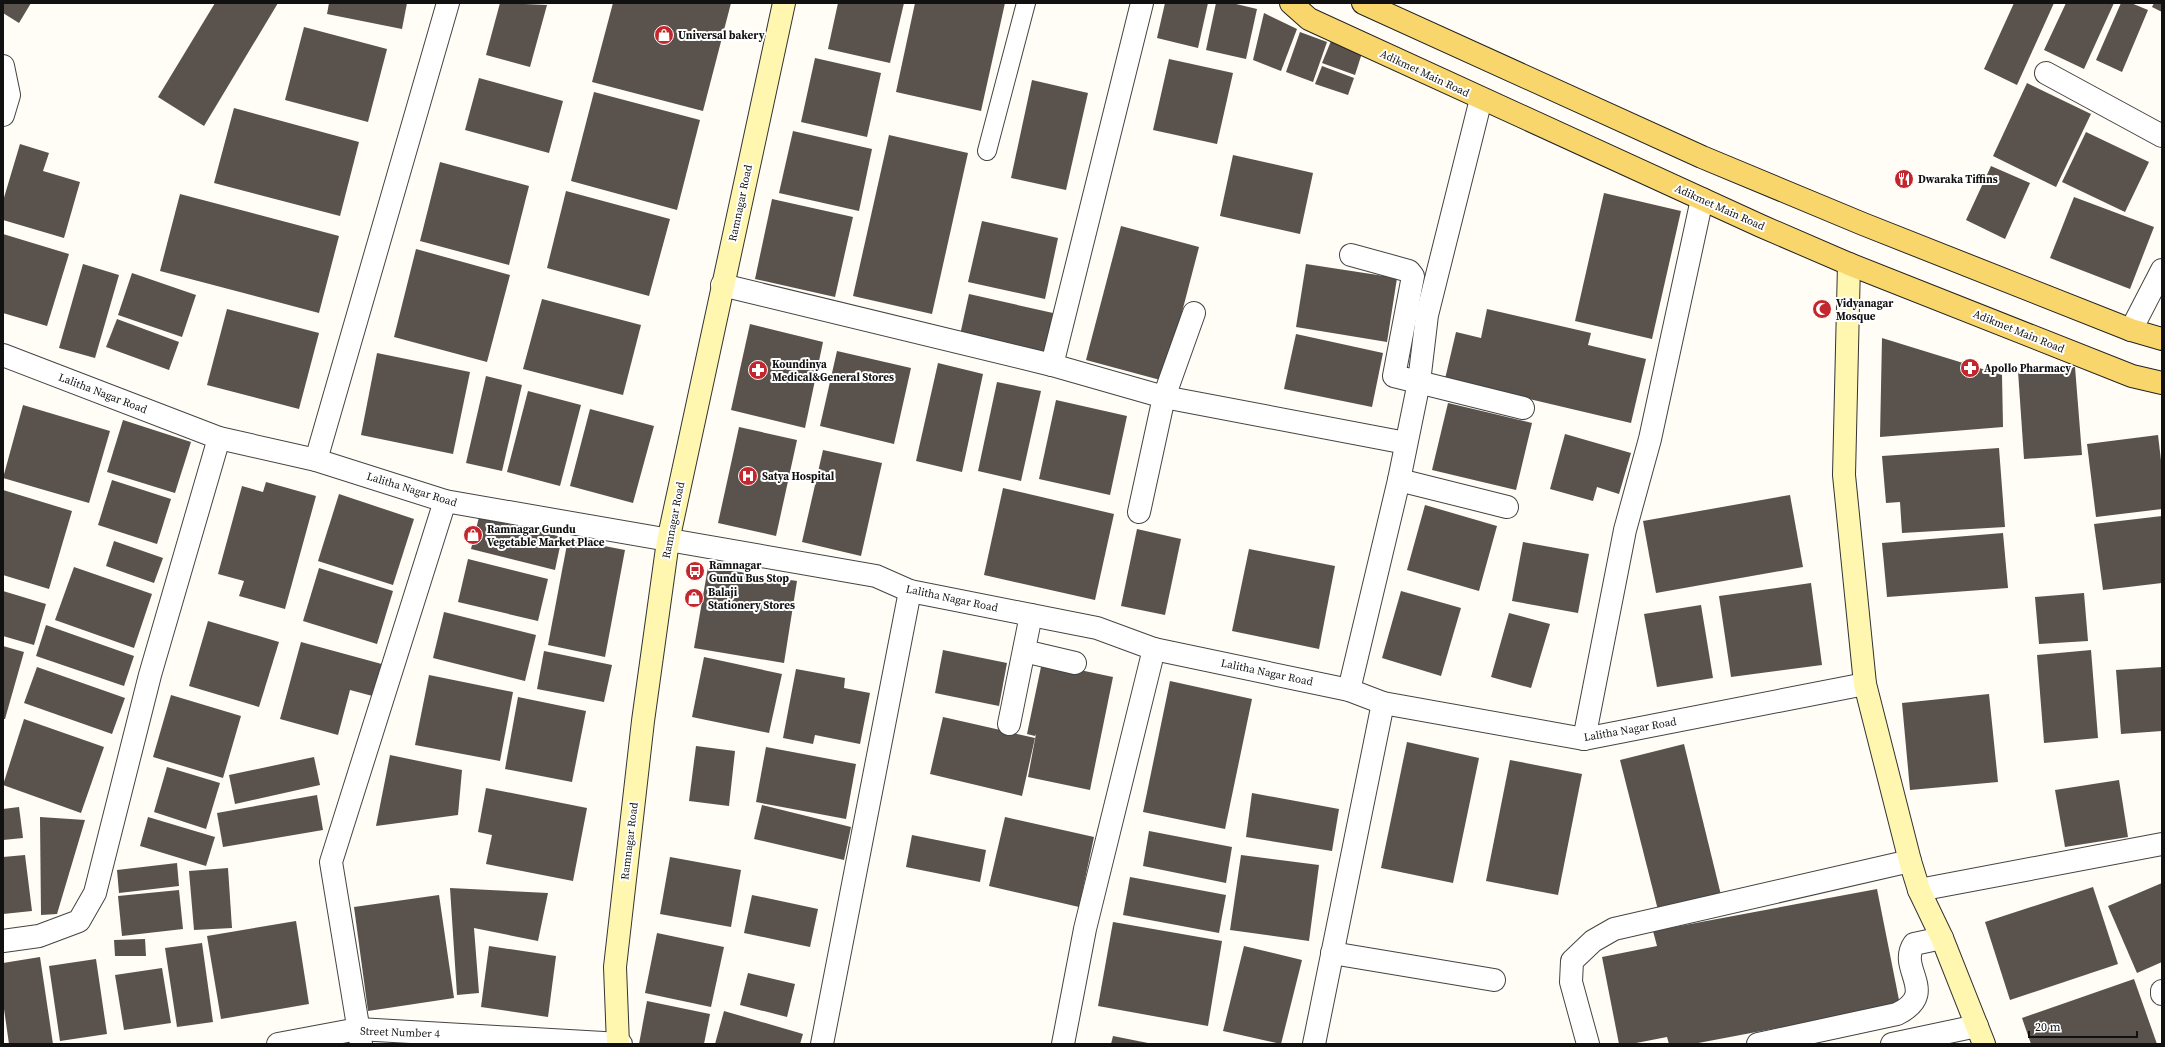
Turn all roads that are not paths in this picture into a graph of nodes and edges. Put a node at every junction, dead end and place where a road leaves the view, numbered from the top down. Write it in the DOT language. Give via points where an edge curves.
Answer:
graph roads {
  1 [pos="448,3"];
  2 [pos="784,3"];
  3 [pos="1026,3"];
  4 [pos="1142,3"];
  5 [pos="1291,3"];
  6 [pos="1363,3"];
  7 [pos="3,66"];
  8 [pos="2046,73"];
  9 [pos="1481,99"];
  10 [pos="3,115"];
  11 [pos="2162,136"];
  12 [pos="987,151"];
  13 [pos="1702,199"];
  14 [pos="1351,254"];
  15 [pos="1849,264"];
  16 [pos="2162,270"];
  17 [pos="722,286"];
  18 [pos="1404,309"];
  19 [pos="1194,313"];
  20 [pos="1427,315"];
  21 [pos="2131,330"];
  22 [pos="2162,339"];
  23 [pos="3,355"];
  24 [pos="1052,365"];
  25 [pos="1419,382"];
  26 [pos="2162,384"];
  27 [pos="1164,397"];
  28 [pos="1523,408"];
  29 [pos="219,438"];
  30 [pos="1406,443"];
  31 [pos="316,460"];
  32 [pos="1399,480"];
  33 [pos="445,501"];
  34 [pos="1507,507"];
  35 [pos="1139,512"];
  36 [pos="668,541"];
  37 [pos="910,591"];
  38 [pos="1031,615"];
  39 [pos="1154,649"];
  40 [pos="1024,651"];
  41 [pos="1075,663"];
  42 [pos="1865,684"];
  43 [pos="1349,690"];
  44 [pos="1383,703"];
  45 [pos="1009,724"];
  46 [pos="1584,739"];
  47 [pos="2162,844"];
  48 [pos="1910,861"];
  49 [pos="1919,890"];
  50 [pos="1942,938"];
  51 [pos="3,942"];
  52 [pos="1332,953"];
  53 [pos="1494,980"];
  54 [pos="1980,1035"];
  55 [pos="359,1037"];
  56 [pos="278,1044"];
  57 [pos="619,1044"];
  58 [pos="822,1044"];
  59 [pos="1063,1044"];
  60 [pos="1314,1044"];
  61 [pos="1588,1044"];
  62 [pos="1758,1044"];
  63 [pos="1892,1044"];
  1 -- 31 [label="street"];
  2 -- 17 [label="main road, Ramnagar Road"];
  3 -- 12 [label="lane"];
  4 -- 24 [label="street"];
  5 -- 9 [label="main road, Adikmet Main Road" via="1309,19"];
  6 -- 21 [label="main road" via="1702,157"];
  7 -- 10 [label="street" via="10,95"];
  8 -- 11 [label="street"];
  9 -- 13 [label="main road, Adikmet Main Road"];
  9 -- 20 [label="street"];
  13 -- 15 [label="main road, Adikmet Main Road"];
  13 -- 46 [label="street" via="1650,439 1625,530"];
  14 -- 18 [label="street" via="1409,271 1413,276"];
  15 -- 26 [label="main road, Adikmet Main Road" via="2132,376"];
  15 -- 42 [label="main road" via="1844,475"];
  16 -- 21 [label="street"];
  17 -- 24 [label="street"];
  17 -- 36 [label="main road, Ramnagar Road"];
  18 -- 20 [label="street"];
  18 -- 25 [label="street" via="1394,376"];
  19 -- 27 [label="street"];
  20 -- 25 [label="street"];
  21 -- 22 [label="main road"];
  23 -- 29 [label="street, Lalitha Nagar Road"];
  24 -- 27 [label="street"];
  25 -- 28 [label="street"];
  25 -- 30 [label="street"];
  27 -- 30 [label="street"];
  27 -- 35 [label="street"];
  29 -- 31 [label="street, Lalitha Nagar Road"];
  29 -- 51 [label="street" via="150,674 95,893 79,922 39,936"];
  30 -- 32 [label="street"];
  31 -- 33 [label="street, Lalitha Nagar Road"];
  32 -- 34 [label="street"];
  32 -- 43 [label="street"];
  33 -- 36 [label="street, Lalitha Nagar Road"];
  33 -- 55 [label="street" via="331,862"];
  36 -- 37 [label="street, Lalitha Nagar Road" via="876,576"];
  36 -- 57 [label="main road, Ramnagar Road" via="643,721 615,967"];
  37 -- 38 [label="street, Lalitha Nagar Road"];
  37 -- 58 [label="street"];
  38 -- 39 [label="street, Lalitha Nagar Road" via="1097,628"];
  38 -- 40 [label="street"];
  39 -- 43 [label="street, Lalitha Nagar Road"];
  39 -- 59 [label="street" via="1085,929"];
  40 -- 41 [label="street"];
  40 -- 45 [label="street"];
  42 -- 46 [label="street, Lalitha Nagar Road"];
  42 -- 48 [label="main road"];
  43 -- 44 [label="street, Lalitha Nagar Road"];
  44 -- 46 [label="street, Lalitha Nagar Road"];
  44 -- 52 [label="street"];
  47 -- 49 [label="street"];
  48 -- 49 [label="main road"];
  48 -- 61 [label="street" via="1614,929 1593,941 1572,960 1571,982"];
  49 -- 50 [label="main road"];
  50 -- 54 [label="main road"];
  50 -- 62 [label="street" via="1914,944 1910,949 1909,955 1918,990 1913,1003 1906,1010"];
  52 -- 53 [label="street"];
  52 -- 60 [label="street"];
  54 -- 63 [label="street"];
  55 -- 56 [label="street, Street Number 4"];
  55 -- 57 [label="street, Street Number 4"];
}
